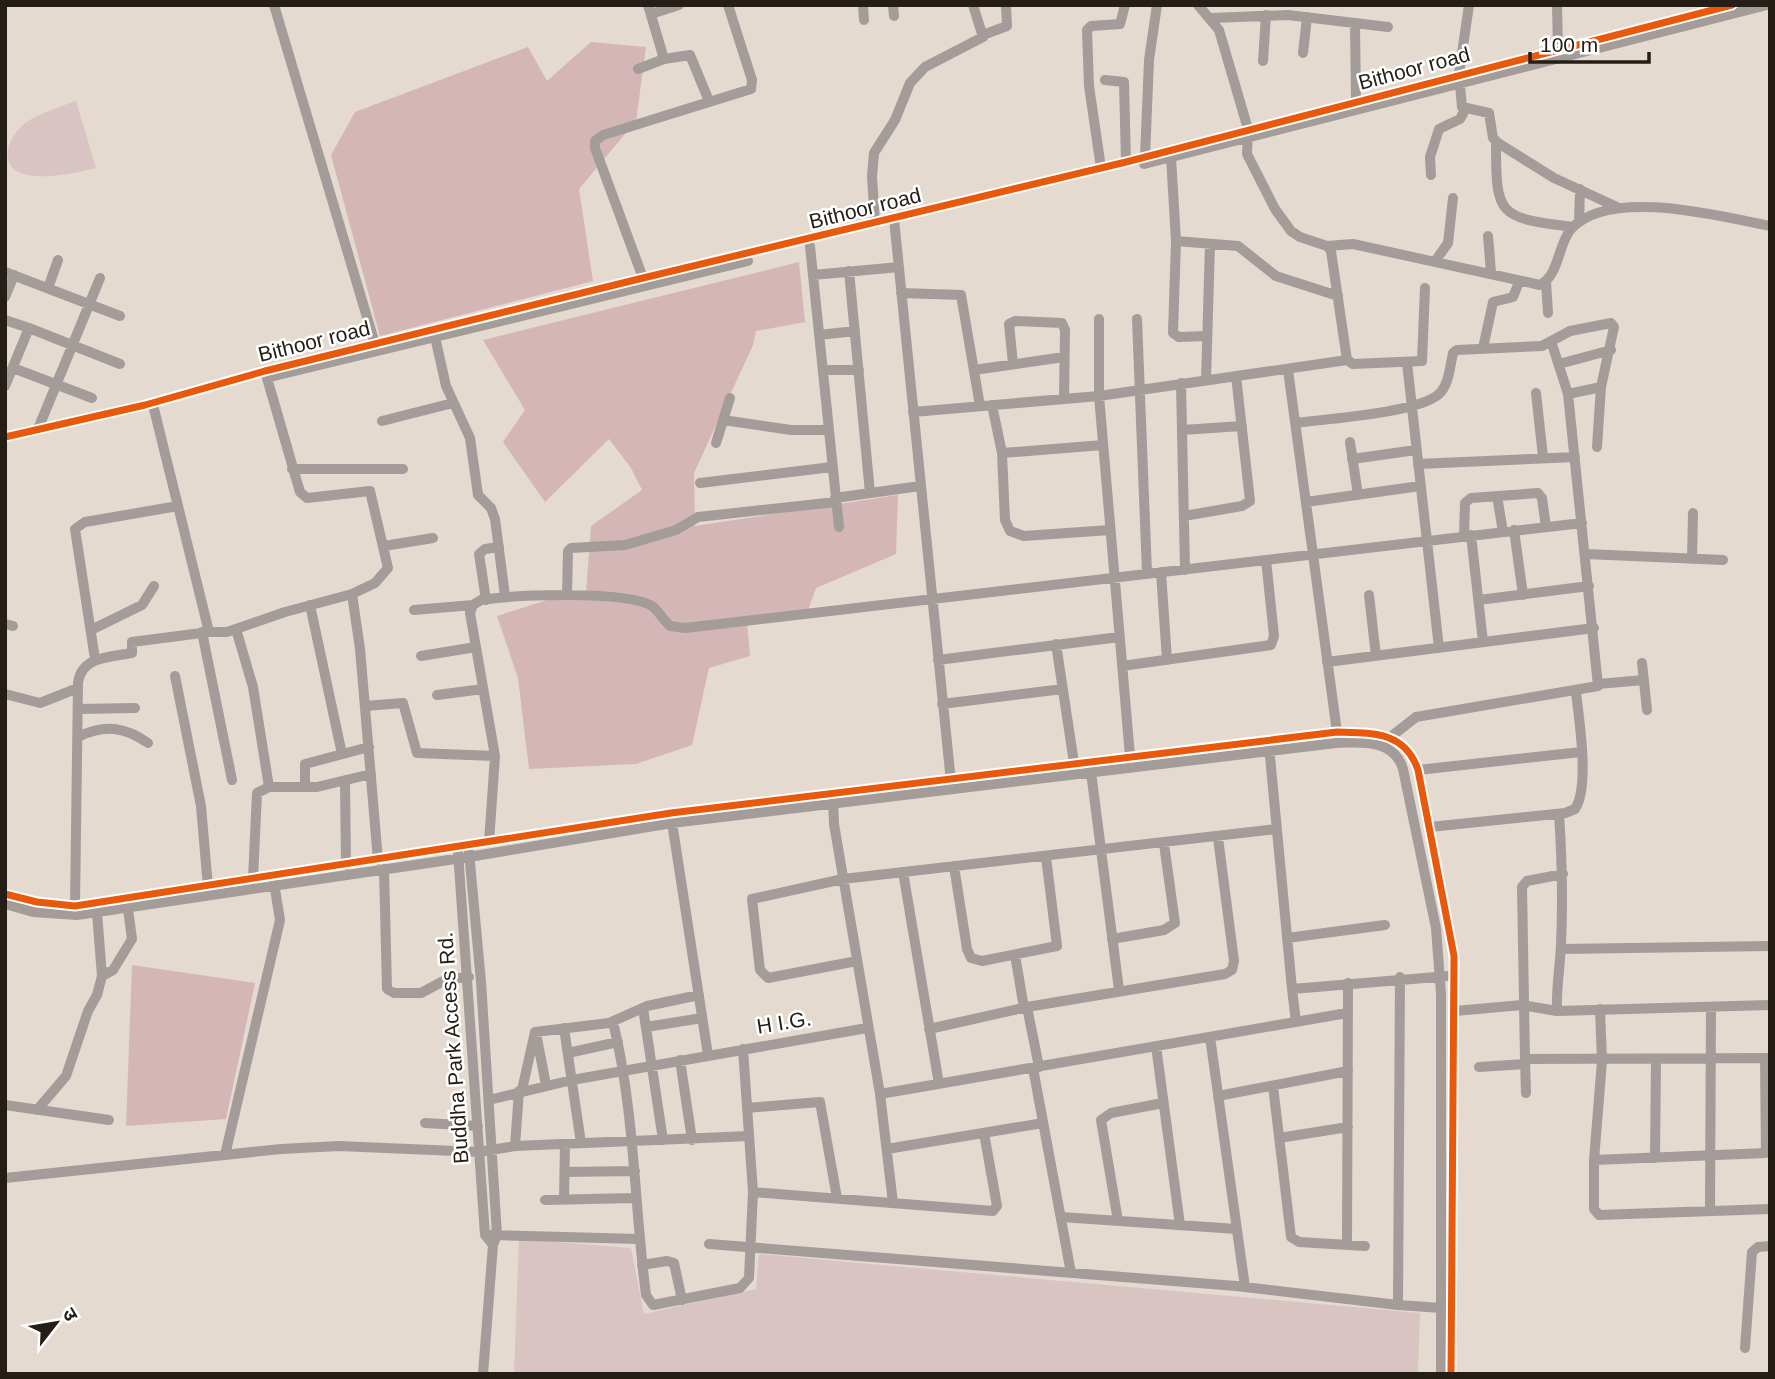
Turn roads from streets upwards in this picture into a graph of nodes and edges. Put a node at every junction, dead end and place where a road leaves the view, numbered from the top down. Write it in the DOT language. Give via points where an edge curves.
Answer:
graph roads {
  1 [pos="274,5"];
  2 [pos="679,5"];
  3 [pos="727,5"];
  4 [pos="863,5"];
  5 [pos="973,5"];
  6 [pos="1006,5"];
  7 [pos="1125,5"];
  8 [pos="1157,5"];
  9 [pos="1198,5"];
  10 [pos="1558,5"];
  11 [pos="1732,5"];
  12 [pos="1768,5"];
  13 [pos="1467,6"];
  14 [pos="650,10"];
  15 [pos="1266,15"];
  16 [pos="1307,17"];
  17 [pos="1211,18"];
  18 [pos="864,20"];
  19 [pos="1355,23"];
  20 [pos="1388,27"];
  21 [pos="983,35"];
  22 [pos="1558,49"];
  23 [pos="1303,53"];
  24 [pos="664,59"];
  25 [pos="1263,61"];
  26 [pos="638,69"];
  27 [pos="1459,78"];
  28 [pos="1105,80"];
  29 [pos="709,101"];
  30 [pos="1356,102"];
  31 [pos="1465,110"];
  32 [pos="1124,118"];
  33 [pos="1144,118"];
  34 [pos="1247,134"];
  35 [pos="1496,142"];
  36 [pos="1145,156"];
  37 [pos="1171,157"];
  38 [pos="1126,162"];
  39 [pos="1101,168"];
  40 [pos="1431,175"];
  41 [pos="1580,189"];
  42 [pos="1453,198"];
  43 [pos="1617,207"];
  44 [pos="895,221"];
  45 [pos="875,223"];
  46 [pos="1576,225"];
  47 [pos="1770,226"];
  48 [pos="1488,236"];
  49 [pos="1176,241"];
  50 [pos="1210,244"];
  51 [pos="810,246"];
  52 [pos="1327,246"];
  53 [pos="58,260"];
  54 [pos="1436,260"];
  55 [pos="899,267"];
  56 [pos="849,271"];
  57 [pos="1491,272"];
  58 [pos="9,274"];
  59 [pos="813,275"];
  60 [pos="100,278"];
  61 [pos="643,278"];
  62 [pos="1519,282"];
  63 [pos="1546,282"];
  64 [pos="48,288"];
  65 [pos="1425,288"];
  66 [pos="901,293"];
  67 [pos="1338,296"];
  68 [pos="5,297"];
  69 [pos="90,304"];
  70 [pos="1548,313"];
  71 [pos="120,316"];
  72 [pos="1099,319"];
  73 [pos="1137,319"];
  74 [pos="5,320"];
  75 [pos="29,328"];
  76 [pos="855,331"];
  77 [pos="819,335"];
  78 [pos="435,337"];
  79 [pos="1207,337"];
  80 [pos="1551,341"];
  81 [pos="73,344"];
  82 [pos="375,344"];
  83 [pos="1483,348"];
  84 [pos="1611,350"];
  85 [pos="1064,357"];
  86 [pos="1347,360"];
  87 [pos="1407,363"];
  88 [pos="120,364"];
  89 [pos="1013,364"];
  90 [pos="1559,364"];
  91 [pos="13,368"];
  92 [pos="823,370"];
  93 [pos="859,370"];
  94 [pos="974,370"];
  95 [pos="1288,370"];
  96 [pos="1237,376"];
  97 [pos="267,378"];
  98 [pos="1206,380"];
  99 [pos="1181,383"];
  100 [pos="55,385"];
  101 [pos="5,386"];
  102 [pos="1601,387"];
  103 [pos="1138,388"];
  104 [pos="1536,393"];
  105 [pos="1568,394"];
  106 [pos="1100,396"];
  107 [pos="92,398"];
  108 [pos="730,398"];
  109 [pos="1064,399"];
  110 [pos="453,403"];
  111 [pos="149,405"];
  112 [pos="992,405"];
  113 [pos="980,406"];
  114 [pos="1411,406"];
  115 [pos="912,412"];
  116 [pos="723,420"];
  117 [pos="382,421"];
  118 [pos="1295,423"];
  119 [pos="1242,426"];
  120 [pos="38,429"];
  121 [pos="829,430"];
  122 [pos="1182,430"];
  123 [pos="5,437"];
  124 [pos="1350,442"];
  125 [pos="716,443"];
  126 [pos="1103,445"];
  127 [pos="1597,447"];
  128 [pos="1416,450"];
  129 [pos="1002,453"];
  130 [pos="1543,457"];
  131 [pos="1575,457"];
  132 [pos="1352,459"];
  133 [pos="1418,464"];
  134 [pos="832,467"];
  135 [pos="292,469"];
  136 [pos="403,469"];
  137 [pos="701,483"];
  138 [pos="920,486"];
  139 [pos="1420,486"];
  140 [pos="870,493"];
  141 [pos="1358,495"];
  142 [pos="1496,496"];
  143 [pos="835,500"];
  144 [pos="1306,502"];
  145 [pos="178,506"];
  146 [pos="1693,513"];
  147 [pos="1184,516"];
  148 [pos="1583,523"];
  149 [pos="839,527"];
  150 [pos="1546,527"];
  151 [pos="1110,530"];
  152 [pos="1508,531"];
  153 [pos="1468,536"];
  154 [pos="433,538"];
  155 [pos="1429,541"];
  156 [pos="384,546"];
  157 [pos="499,547"];
  158 [pos="1313,553"];
  159 [pos="1586,554"];
  160 [pos="1692,559"];
  161 [pos="1266,560"];
  162 [pos="1723,560"];
  163 [pos="1185,570"];
  164 [pos="1161,572"];
  165 [pos="1147,573"];
  166 [pos="1113,576"];
  167 [pos="154,586"];
  168 [pos="1590,586"];
  169 [pos="352,594"];
  170 [pos="568,595"];
  171 [pos="1369,595"];
  172 [pos="1523,595"];
  173 [pos="505,597"];
  174 [pos="932,598"];
  175 [pos="486,600"];
  176 [pos="1479,600"];
  177 [pos="310,605"];
  178 [pos="473,605"];
  179 [pos="414,610"];
  180 [pos="1594,628"];
  181 [pos="236,629"];
  182 [pos="91,630"];
  183 [pos="206,632"];
  184 [pos="1119,636"];
  185 [pos="1483,642"];
  186 [pos="1056,645"];
  187 [pos="476,647"];
  188 [pos="1439,648"];
  189 [pos="421,656"];
  190 [pos="1376,656"];
  191 [pos="95,659"];
  192 [pos="938,660"];
  193 [pos="1167,660"];
  194 [pos="1327,662"];
  195 [pos="1642,663"];
  196 [pos="1122,666"];
  197 [pos="175,676"];
  198 [pos="1644,680"];
  199 [pos="1598,684"];
  200 [pos="78,688"];
  201 [pos="482,689"];
  202 [pos="1063,690"];
  203 [pos="1576,692"];
  204 [pos="5,694"];
  205 [pos="437,695"];
  206 [pos="942,704"];
  207 [pos="365,706"];
  208 [pos="135,708"];
  209 [pos="79,709"];
  210 [pos="1647,710"];
  211 [pos="1337,732"];
  212 [pos="80,736"];
  213 [pos="1391,736"];
  214 [pos="148,743"];
  215 [pos="1269,745"];
  216 [pos="1381,746"];
  217 [pos="369,747"];
  218 [pos="1581,752"];
  219 [pos="342,754"];
  220 [pos="495,756"];
  221 [pos="1130,756"];
  222 [pos="1074,763"];
  223 [pos="1418,770"];
  224 [pos="1091,772"];
  225 [pos="370,774"];
  226 [pos="232,780"];
  227 [pos="345,782"];
  228 [pos="951,783"];
  229 [pos="269,786"];
  230 [pos="304,786"];
  231 [pos="833,798"];
  232 [pos="1559,814"];
  233 [pos="671,818"];
  234 [pos="1430,827"];
  235 [pos="1276,829"];
  236 [pos="1218,838"];
  237 [pos="489,842"];
  238 [pos="1164,844"];
  239 [pos="1101,851"];
  240 [pos="463,852"];
  241 [pos="1046,857"];
  242 [pos="381,864"];
  243 [pos="346,865"];
  244 [pos="954,866"];
  245 [pos="903,872"];
  246 [pos="1563,874"];
  247 [pos="843,879"];
  248 [pos="253,880"];
  249 [pos="274,881"];
  250 [pos="208,887"];
  251 [pos="5,894"];
  252 [pos="5,904"];
  253 [pos="75,906"];
  254 [pos="128,909"];
  255 [pos="97,913"];
  256 [pos="1385,925"];
  257 [pos="1112,939"];
  258 [pos="1287,939"];
  259 [pos="1770,946"];
  260 [pos="1561,949"];
  261 [pos="1015,955"];
  262 [pos="857,961"];
  263 [pos="1454,975"];
  264 [pos="102,976"];
  265 [pos="1440,976"];
  266 [pos="468,977"];
  267 [pos="1400,977"];
  268 [pos="1348,983"];
  269 [pos="1292,989"];
  270 [pos="1119,990"];
  271 [pos="699,995"];
  272 [pos="1521,1005"];
  273 [pos="1770,1005"];
  274 [pos="1026,1007"];
  275 [pos="1711,1007"];
  276 [pos="643,1008"];
  277 [pos="1600,1009"];
  278 [pos="1455,1011"];
  279 [pos="1557,1011"];
  280 [pos="1347,1013"];
  281 [pos="702,1018"];
  282 [pos="614,1022"];
  283 [pos="1296,1022"];
  284 [pos="646,1027"];
  285 [pos="564,1028"];
  286 [pos="867,1028"];
  287 [pos="929,1029"];
  288 [pos="535,1032"];
  289 [pos="1210,1037"];
  290 [pos="618,1042"];
  291 [pos="1156,1046"];
  292 [pos="743,1049"];
  293 [pos="568,1053"];
  294 [pos="708,1055"];
  295 [pos="1768,1058"];
  296 [pos="680,1060"];
  297 [pos="1656,1060"];
  298 [pos="1711,1060"];
  299 [pos="1602,1061"];
  300 [pos="1525,1062"];
  301 [pos="652,1065"];
  302 [pos="1036,1067"];
  303 [pos="1479,1067"];
  304 [pos="624,1071"];
  305 [pos="1348,1071"];
  306 [pos="572,1080"];
  307 [pos="939,1084"];
  308 [pos="546,1085"];
  309 [pos="1273,1086"];
  310 [pos="521,1090"];
  311 [pos="880,1094"];
  312 [pos="1526,1094"];
  313 [pos="1218,1096"];
  314 [pos="489,1100"];
  315 [pos="1163,1103"];
  316 [pos="5,1105"];
  317 [pos="747,1108"];
  318 [pos="37,1110"];
  319 [pos="1768,1110"];
  320 [pos="109,1120"];
  321 [pos="425,1123"];
  322 [pos="1043,1124"];
  323 [pos="478,1126"];
  324 [pos="1348,1127"];
  325 [pos="984,1133"];
  326 [pos="749,1136"];
  327 [pos="1279,1138"];
  328 [pos="663,1140"];
  329 [pos="692,1140"];
  330 [pos="634,1141"];
  331 [pos="581,1143"];
  332 [pos="565,1144"];
  333 [pos="515,1146"];
  334 [pos="887,1149"];
  335 [pos="485,1151"];
  336 [pos="1768,1153"];
  337 [pos="225,1155"];
  338 [pos="1708,1157"];
  339 [pos="1655,1158"];
  340 [pos="1594,1160"];
  341 [pos="635,1171"];
  342 [pos="565,1172"];
  343 [pos="5,1178"];
  344 [pos="753,1192"];
  345 [pos="634,1198"];
  346 [pos="837,1198"];
  347 [pos="564,1199"];
  348 [pos="545,1200"];
  349 [pos="893,1203"];
  350 [pos="1770,1209"];
  351 [pos="1710,1211"];
  352 [pos="1061,1217"];
  353 [pos="1118,1221"];
  354 [pos="1180,1225"];
  355 [pos="1237,1229"];
  356 [pos="495,1240"];
  357 [pos="639,1240"];
  358 [pos="709,1244"];
  359 [pos="1347,1245"];
  360 [pos="1770,1246"];
  361 [pos="751,1247"];
  362 [pos="1365,1247"];
  363 [pos="642,1265"];
  364 [pos="1071,1273"];
  365 [pos="1245,1287"];
  366 [pos="682,1300"];
  367 [pos="1398,1306"];
  368 [pos="1445,1315"];
  369 [pos="1745,1348"];
  370 [pos="483,1374"];
  371 [pos="1441,1374"];
  372 [pos="1451,1374"];
  1 -- 82 [label="street"];
  2 -- 14 [label="street"];
  3 -- 29 [label="street" via="752,87"];
  4 -- 18 [label="street"];
  5 -- 21 [label="street"];
  6 -- 21 [label="street" via="1007,26"];
  7 -- 39 [label="street" via="1120,24 1088,28 1089,86"];
  8 -- 33 [label="street"];
  9 -- 17 [label="street"];
  10 -- 22 [label="street"];
  11 -- 22 [label="street, Bithoor road"];
  12 -- 27 [label="street"];
  13 -- 27 [label="street"];
  14 -- 24 [label="street"];
  15 -- 16 [label="street"];
  15 -- 17 [label="street"];
  15 -- 25 [label="street"];
  16 -- 19 [label="street"];
  16 -- 23 [label="street"];
  17 -- 34 [label="street" via="1223,43"];
  19 -- 20 [label="street"];
  19 -- 30 [label="street"];
  21 -- 45 [label="street" via="920,70 910,83 895,120 874,153"];
  22 -- 27 [label="street, Bithoor road"];
  24 -- 26 [label="street"];
  24 -- 29 [label="street" via="692,57"];
  27 -- 30 [label="street, Bithoor road"];
  27 -- 31 [label="street"];
  27 -- 34 [label="street"];
  28 -- 32 [label="street" via="1123,80"];
  29 -- 61 [label="street" via="595,141"];
  30 -- 34 [label="street, Bithoor road"];
  31 -- 35 [label="street" via="1489,113"];
  31 -- 40 [label="street" via="1460,119 1439,129 1430,157"];
  32 -- 33 [label="street"];
  32 -- 38 [label="street"];
  33 -- 36 [label="street"];
  34 -- 36 [label="street, Bithoor road"];
  34 -- 37 [label="street"];
  34 -- 52 [label="street" via="1247,154 1284,224 1300,237"];
  35 -- 41 [label="street"];
  35 -- 46 [label="street" via="1496,191 1503,207 1517,215"];
  36 -- 38 [label="street, Bithoor road"];
  37 -- 44 [label="street"];
  37 -- 49 [label="street"];
  38 -- 39 [label="street, Bithoor road"];
  39 -- 44 [label="street, Bithoor road"];
  41 -- 43 [label="street"];
  41 -- 46 [label="street"];
  42 -- 54 [label="street" via="1448,243"];
  43 -- 46 [label="street"];
  43 -- 47 [label="street" via="1682,211"];
  44 -- 45 [label="street, Bithoor road"];
  44 -- 51 [label="street"];
  44 -- 55 [label="street"];
  45 -- 61 [label="street, Bithoor road"];
  46 -- 63 [label="street"];
  48 -- 57 [label="street"];
  49 -- 50 [label="street"];
  49 -- 79 [label="street" via="1173,333"];
  50 -- 67 [label="street" via="1238,246 1276,276"];
  50 -- 79 [label="street"];
  51 -- 59 [label="street"];
  51 -- 78 [label="street"];
  52 -- 54 [label="street" via="1350,243 1406,258"];
  52 -- 67 [label="street" via="1333,255"];
  53 -- 64 [label="street"];
  54 -- 57 [label="street"];
  55 -- 56 [label="street"];
  55 -- 66 [label="street"];
  56 -- 59 [label="street"];
  56 -- 76 [label="street"];
  57 -- 62 [label="street"];
  58 -- 64 [label="street"];
  58 -- 68 [label="street"];
  59 -- 77 [label="street"];
  60 -- 69 [label="street"];
  61 -- 82 [label="street, Bithoor road"];
  62 -- 63 [label="street"];
  62 -- 83 [label="street" via="1513,297 1493,302"];
  63 -- 70 [label="street"];
  64 -- 69 [label="street"];
  65 -- 87 [label="street" via="1425,356 1420,362"];
  66 -- 94 [label="street" via="961,295"];
  66 -- 115 [label="street"];
  67 -- 86 [label="street"];
  69 -- 71 [label="street"];
  69 -- 81 [label="street"];
  72 -- 106 [label="street"];
  73 -- 103 [label="street"];
  74 -- 75 [label="street"];
  75 -- 81 [label="street"];
  75 -- 91 [label="street"];
  76 -- 77 [label="street"];
  76 -- 93 [label="street"];
  77 -- 92 [label="street"];
  78 -- 97 [label="street"];
  78 -- 110 [label="street"];
  79 -- 98 [label="street"];
  80 -- 83 [label="street"];
  80 -- 84 [label="street" via="1570,331 1611,323"];
  80 -- 90 [label="street"];
  81 -- 88 [label="street"];
  81 -- 100 [label="street"];
  82 -- 111 [label="street, Bithoor road"];
  83 -- 114 [label="street" via="1454,351 1441,391"];
  84 -- 90 [label="street"];
  84 -- 102 [label="street"];
  85 -- 89 [label="street"];
  85 -- 89 [label="street" via="1062,323 1015,321 1008,326"];
  85 -- 109 [label="street"];
  86 -- 87 [label="street" via="1353,364"];
  86 -- 95 [label="street"];
  87 -- 114 [label="street"];
  89 -- 94 [label="street"];
  90 -- 105 [label="street"];
  91 -- 100 [label="street"];
  91 -- 101 [label="street"];
  92 -- 93 [label="street"];
  92 -- 121 [label="street"];
  93 -- 140 [label="street"];
  94 -- 113 [label="street"];
  95 -- 96 [label="street"];
  95 -- 118 [label="street"];
  96 -- 98 [label="street"];
  96 -- 119 [label="street"];
  97 -- 111 [label="street"];
  97 -- 135 [label="street"];
  98 -- 99 [label="street"];
  99 -- 103 [label="street"];
  99 -- 122 [label="street"];
  100 -- 107 [label="street"];
  100 -- 120 [label="street"];
  102 -- 105 [label="street"];
  102 -- 127 [label="street"];
  103 -- 106 [label="street"];
  103 -- 165 [label="street"];
  104 -- 130 [label="street"];
  105 -- 131 [label="street"];
  106 -- 109 [label="street"];
  106 -- 126 [label="street"];
  108 -- 116 [label="street"];
  109 -- 112 [label="street"];
  110 -- 117 [label="street"];
  110 -- 157 [label="street" via="468,432 478,495 493,513"];
  111 -- 120 [label="street, Bithoor road"];
  111 -- 145 [label="street"];
  112 -- 113 [label="street"];
  112 -- 129 [label="street"];
  113 -- 115 [label="street"];
  114 -- 118 [label="street"];
  114 -- 128 [label="street"];
  115 -- 138 [label="street"];
  116 -- 121 [label="street" via="779,429"];
  116 -- 125 [label="street"];
  118 -- 144 [label="street"];
  119 -- 122 [label="street"];
  119 -- 147 [label="street" via="1250,500 1242,506"];
  120 -- 123 [label="street, Bithoor road"];
  121 -- 134 [label="street"];
  122 -- 147 [label="street"];
  124 -- 132 [label="street"];
  126 -- 129 [label="street"];
  126 -- 151 [label="street"];
  128 -- 132 [label="street"];
  128 -- 133 [label="street"];
  129 -- 151 [label="street" via="1005,520 1010,531 1024,536"];
  130 -- 131 [label="street"];
  130 -- 133 [label="street"];
  131 -- 148 [label="street"];
  132 -- 141 [label="street"];
  133 -- 139 [label="street"];
  134 -- 137 [label="street"];
  134 -- 143 [label="street"];
  135 -- 136 [label="street"];
  135 -- 156 [label="street" via="304,497 370,491"];
  138 -- 140 [label="street"];
  138 -- 174 [label="street"];
  139 -- 141 [label="street"];
  139 -- 155 [label="street"];
  140 -- 143 [label="street"];
  141 -- 144 [label="street"];
  142 -- 150 [label="street" via="1539,494"];
  142 -- 152 [label="street"];
  142 -- 153 [label="street" via="1466,501"];
  143 -- 149 [label="street"];
  143 -- 170 [label="street" via="698,517 676,530 625,545 571,548"];
  144 -- 158 [label="street"];
  145 -- 182 [label="street" via="76,526"];
  145 -- 183 [label="street"];
  146 -- 160 [label="street"];
  147 -- 163 [label="street"];
  148 -- 150 [label="street"];
  148 -- 159 [label="street"];
  150 -- 152 [label="street"];
  151 -- 166 [label="street"];
  152 -- 153 [label="street"];
  152 -- 172 [label="street"];
  153 -- 155 [label="street"];
  153 -- 176 [label="street"];
  154 -- 156 [label="street"];
  155 -- 158 [label="street"];
  155 -- 188 [label="street"];
  156 -- 169 [label="street" via="386,572"];
  157 -- 173 [label="street"];
  157 -- 175 [label="street" via="480,554"];
  158 -- 161 [label="street"];
  158 -- 194 [label="street"];
  159 -- 160 [label="street"];
  159 -- 168 [label="street"];
  160 -- 162 [label="street"];
  161 -- 163 [label="street"];
  161 -- 193 [label="street" via="1273,643"];
  163 -- 164 [label="street"];
  164 -- 165 [label="street"];
  164 -- 193 [label="street"];
  165 -- 166 [label="street"];
  166 -- 174 [label="street"];
  166 -- 184 [label="street"];
  167 -- 182 [label="street" via="142,606"];
  168 -- 172 [label="street"];
  168 -- 180 [label="street"];
  169 -- 177 [label="street"];
  169 -- 207 [label="street"];
  170 -- 173 [label="street"];
  170 -- 174 [label="street" via="649,605 676,628"];
  171 -- 190 [label="street"];
  172 -- 176 [label="street"];
  173 -- 175 [label="street"];
  174 -- 192 [label="street"];
  175 -- 178 [label="street"];
  176 -- 185 [label="street"];
  177 -- 181 [label="street"];
  177 -- 219 [label="street"];
  178 -- 179 [label="street"];
  178 -- 187 [label="street"];
  180 -- 185 [label="street"];
  180 -- 199 [label="street"];
  181 -- 183 [label="street"];
  181 -- 229 [label="street" via="253,687"];
  182 -- 191 [label="street"];
  183 -- 191 [label="street" via="132,642 132,653"];
  183 -- 226 [label="street"];
  184 -- 186 [label="street"];
  184 -- 196 [label="street"];
  185 -- 188 [label="street"];
  186 -- 192 [label="street"];
  186 -- 202 [label="street"];
  187 -- 189 [label="street"];
  187 -- 201 [label="street"];
  188 -- 190 [label="street"];
  190 -- 194 [label="street"];
  191 -- 200 [label="street" via="80,672"];
  192 -- 206 [label="street"];
  193 -- 196 [label="street"];
  194 -- 211 [label="street"];
  195 -- 198 [label="street"];
  196 -- 221 [label="street"];
  197 -- 250 [label="street" via="201,806"];
  198 -- 199 [label="street"];
  198 -- 210 [label="street"];
  199 -- 203 [label="street"];
  200 -- 204 [label="street" via="40,703"];
  200 -- 209 [label="street"];
  201 -- 205 [label="street"];
  201 -- 220 [label="street"];
  202 -- 206 [label="street"];
  202 -- 222 [label="street"];
  203 -- 213 [label="street" via="1416,717"];
  203 -- 218 [label="street"];
  206 -- 228 [label="street"];
  207 -- 217 [label="street"];
  207 -- 220 [label="street" via="402,703 417,753"];
  208 -- 209 [label="street"];
  209 -- 212 [label="street"];
  211 -- 213 [label="street"];
  211 -- 215 [label="street"];
  212 -- 214 [label="street" via="108,728 129,732"];
  212 -- 253 [label="street"];
  213 -- 216 [label="street"];
  213 -- 223 [label="street" via="1408,749"];
  215 -- 216 [label="street" via="1359,742"];
  215 -- 221 [label="street"];
  215 -- 224 [label="street"];
  215 -- 235 [label="street"];
  216 -- 265 [label="street" via="1396,753 1404,769 1436,928"];
  217 -- 219 [label="street"];
  217 -- 225 [label="street"];
  218 -- 223 [label="street"];
  218 -- 232 [label="street" via="1578,805"];
  219 -- 230 [label="street" via="303,764"];
  220 -- 237 [label="street"];
  221 -- 222 [label="street"];
  222 -- 228 [label="street"];
  223 -- 234 [label="street"];
  224 -- 228 [label="street"];
  224 -- 239 [label="street"];
  225 -- 227 [label="street"];
  225 -- 242 [label="street"];
  227 -- 230 [label="street"];
  227 -- 243 [label="street"];
  228 -- 231 [label="street"];
  229 -- 230 [label="street"];
  229 -- 248 [label="street" via="257,793"];
  231 -- 233 [label="street"];
  231 -- 247 [label="street"];
  232 -- 234 [label="street"];
  232 -- 246 [label="street"];
  233 -- 237 [label="street"];
  233 -- 240 [label="street"];
  233 -- 271 [label="street"];
  234 -- 263 [label="street"];
  235 -- 236 [label="street"];
  235 -- 258 [label="street"];
  236 -- 238 [label="street"];
  236 -- 270 [label="street" via="1234,967 1226,974"];
  237 -- 240 [label="street"];
  238 -- 239 [label="street"];
  238 -- 257 [label="street" via="1175,923 1164,930"];
  239 -- 241 [label="street"];
  239 -- 257 [label="street"];
  240 -- 242 [label="street"];
  240 -- 266 [label="street, Buddha Park Access Rd."];
  240 -- 314 [label="street, Buddha Park Access Rd."];
  241 -- 244 [label="street"];
  241 -- 261 [label="street" via="1058,943"];
  242 -- 243 [label="street"];
  242 -- 249 [label="street"];
  242 -- 266 [label="street" via="387,989 421,993 447,979"];
  243 -- 249 [label="street"];
  244 -- 245 [label="street"];
  244 -- 261 [label="street" via="970,957 982,961"];
  245 -- 247 [label="street"];
  245 -- 287 [label="street"];
  246 -- 260 [label="street"];
  246 -- 272 [label="street" via="1527,881 1522,887"];
  247 -- 262 [label="street"];
  247 -- 262 [label="street" via="752,899 760,970 768,978"];
  248 -- 249 [label="street"];
  248 -- 250 [label="street"];
  249 -- 254 [label="street"];
  249 -- 337 [label="street" via="280,920"];
  250 -- 253 [label="street"];
  251 -- 253 [label="street"];
  252 -- 255 [label="street" via="33,912"];
  254 -- 255 [label="street"];
  254 -- 264 [label="street" via="132,939 113,970"];
  255 -- 264 [label="street"];
  256 -- 258 [label="street"];
  257 -- 270 [label="street"];
  258 -- 269 [label="street"];
  259 -- 260 [label="street"];
  260 -- 279 [label="street"];
  261 -- 274 [label="street"];
  262 -- 286 [label="street"];
  263 -- 265 [label="street"];
  263 -- 278 [label="street"];
  264 -- 318 [label="street" via="70,1068"];
  265 -- 267 [label="street"];
  265 -- 368 [label="street"];
  266 -- 323 [label="street, Buddha Park Access Rd."];
  267 -- 268 [label="street"];
  267 -- 367 [label="street"];
  268 -- 269 [label="street"];
  268 -- 280 [label="street"];
  269 -- 283 [label="street"];
  270 -- 274 [label="street"];
  271 -- 276 [label="street"];
  271 -- 281 [label="street"];
  272 -- 278 [label="street"];
  272 -- 279 [label="street"];
  272 -- 300 [label="street"];
  273 -- 275 [label="street"];
  274 -- 287 [label="street"];
  274 -- 302 [label="street"];
  275 -- 277 [label="street"];
  275 -- 298 [label="street"];
  276 -- 282 [label="street"];
  276 -- 284 [label="street"];
  277 -- 279 [label="street"];
  277 -- 299 [label="street"];
  278 -- 368 [label="street"];
  280 -- 283 [label="street"];
  280 -- 305 [label="street"];
  281 -- 284 [label="street"];
  281 -- 294 [label="street"];
  282 -- 285 [label="street"];
  282 -- 290 [label="street"];
  283 -- 289 [label="street"];
  284 -- 301 [label="street"];
  285 -- 288 [label="street"];
  285 -- 293 [label="street"];
  286 -- 292 [label="street, H I.G."];
  286 -- 311 [label="street"];
  287 -- 307 [label="street"];
  288 -- 308 [label="street"];
  288 -- 310 [label="street"];
  289 -- 291 [label="street"];
  289 -- 313 [label="street"];
  290 -- 293 [label="street"];
  290 -- 304 [label="street"];
  291 -- 302 [label="street"];
  291 -- 315 [label="street"];
  292 -- 294 [label="street, H I.G."];
  292 -- 317 [label="street"];
  293 -- 306 [label="street"];
  294 -- 296 [label="street, H I.G."];
  295 -- 298 [label="street"];
  295 -- 319 [label="street"];
  296 -- 301 [label="street, H I.G."];
  296 -- 329 [label="street"];
  297 -- 298 [label="street"];
  297 -- 299 [label="street"];
  297 -- 339 [label="street"];
  298 -- 338 [label="street"];
  299 -- 300 [label="street"];
  299 -- 340 [label="street"];
  300 -- 303 [label="street"];
  300 -- 312 [label="street"];
  301 -- 304 [label="street, H I.G."];
  301 -- 328 [label="street"];
  302 -- 307 [label="street"];
  302 -- 322 [label="street"];
  304 -- 306 [label="street, H I.G."];
  304 -- 330 [label="street"];
  305 -- 309 [label="street"];
  305 -- 324 [label="street"];
  306 -- 308 [label="street, H I.G."];
  306 -- 331 [label="street"];
  307 -- 311 [label="street"];
  308 -- 310 [label="street, H I.G."];
  309 -- 313 [label="street"];
  309 -- 327 [label="street"];
  310 -- 314 [label="street, H I.G."];
  310 -- 333 [label="street"];
  311 -- 334 [label="street"];
  313 -- 355 [label="street"];
  314 -- 335 [label="street, Buddha Park Access Rd."];
  315 -- 353 [label="street" via="1111,1113 1101,1120"];
  315 -- 354 [label="street"];
  316 -- 318 [label="street"];
  317 -- 326 [label="street"];
  317 -- 346 [label="street" via="820,1102"];
  318 -- 320 [label="street"];
  319 -- 336 [label="street"];
  321 -- 323 [label="street"];
  322 -- 325 [label="street"];
  322 -- 352 [label="street"];
  323 -- 335 [label="street, Buddha Park Access Rd."];
  324 -- 327 [label="street"];
  324 -- 359 [label="street"];
  325 -- 334 [label="street"];
  325 -- 349 [label="street" via="995,1209"];
  326 -- 329 [label="street"];
  326 -- 344 [label="street"];
  327 -- 359 [label="street" via="1291,1237 1299,1242"];
  328 -- 329 [label="street"];
  328 -- 330 [label="street"];
  330 -- 331 [label="street"];
  330 -- 341 [label="street"];
  331 -- 332 [label="street"];
  332 -- 333 [label="street"];
  332 -- 342 [label="street"];
  333 -- 335 [label="street"];
  334 -- 349 [label="street"];
  335 -- 337 [label="street" via="339,1146"];
  335 -- 356 [label="street, Buddha Park Access Rd."];
  335 -- 356 [label="street, Buddha Park Access Rd." via="485,1235"];
  336 -- 338 [label="street"];
  337 -- 343 [label="street"];
  338 -- 339 [label="street"];
  338 -- 351 [label="street"];
  339 -- 340 [label="street"];
  340 -- 351 [label="street" via="1594,1209 1598,1215"];
  341 -- 342 [label="street"];
  341 -- 345 [label="street"];
  342 -- 347 [label="street"];
  344 -- 346 [label="street"];
  344 -- 361 [label="street"];
  345 -- 347 [label="street"];
  345 -- 357 [label="street"];
  346 -- 349 [label="street"];
  347 -- 348 [label="street"];
  350 -- 351 [label="street"];
  352 -- 353 [label="street"];
  352 -- 364 [label="street"];
  353 -- 354 [label="street"];
  354 -- 355 [label="street"];
  355 -- 365 [label="street"];
  356 -- 357 [label="street"];
  356 -- 370 [label="street, Buddha Park Access Rd."];
  357 -- 363 [label="street"];
  358 -- 361 [label="street"];
  359 -- 362 [label="street"];
  360 -- 369 [label="street" via="1752,1252"];
  361 -- 364 [label="street"];
  361 -- 366 [label="street" via="749,1278 744,1286"];
  363 -- 366 [label="street" via="674,1263"];
  363 -- 366 [label="street" via="649,1303 656,1306"];
  364 -- 365 [label="street"];
  365 -- 367 [label="street"];
  367 -- 368 [label="street"];
  368 -- 371 [label="street"];
  368 -- 372 [label="street"];
}
